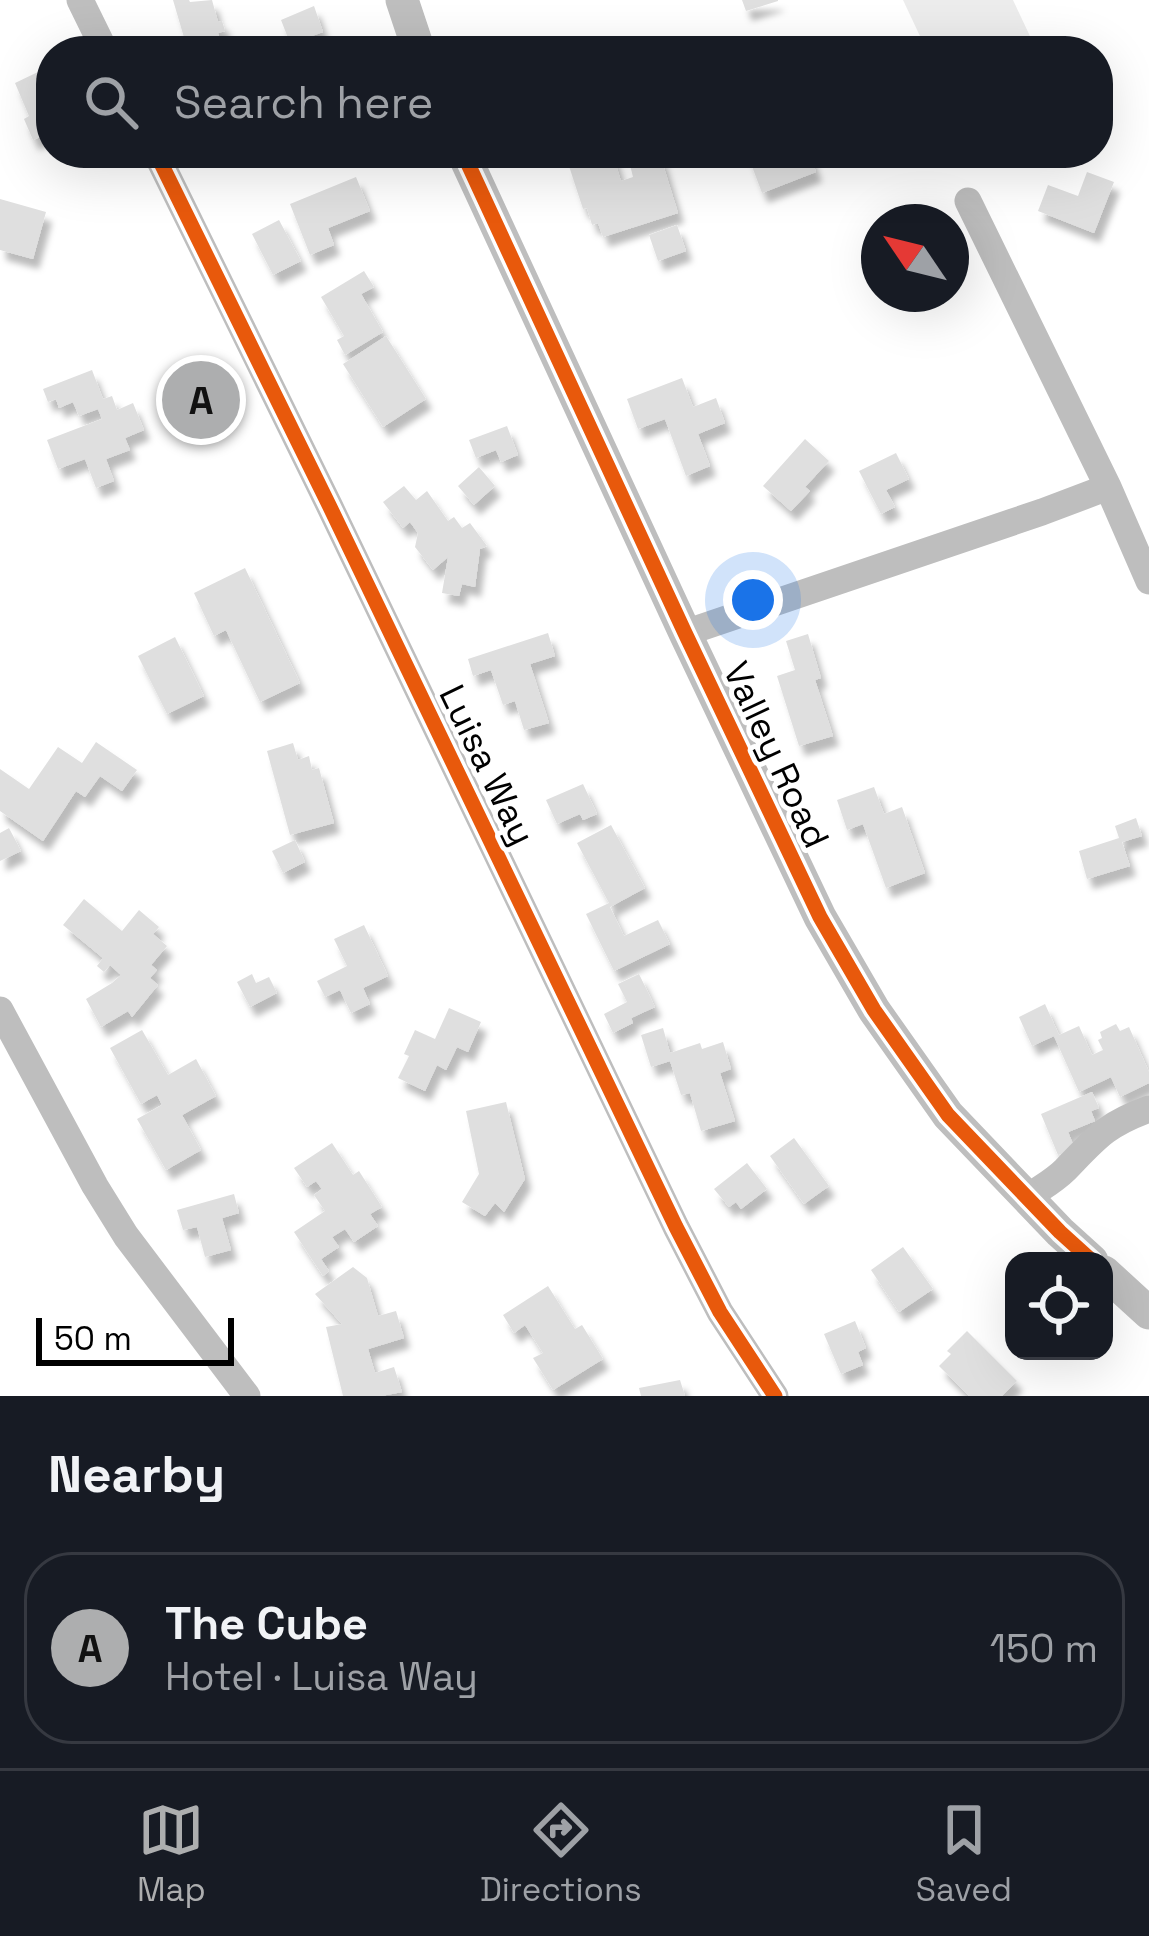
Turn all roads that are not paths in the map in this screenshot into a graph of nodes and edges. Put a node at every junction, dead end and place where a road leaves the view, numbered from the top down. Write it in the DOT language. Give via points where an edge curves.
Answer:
graph roads {
  1 [pos="80,0"];
  2 [pos="402,0"];
  3 [pos="98,36"];
  4 [pos="414,36"];
  5 [pos="163,168"];
  6 [pos="471,168"];
  7 [pos="968,201"];
  8 [pos="1108,487"];
  9 [pos="1149,581"];
  10 [pos="685,633"];
  11 [pos="0,1010"];
  12 [pos="1149,1109"];
  13 [pos="1027,1198"];
  14 [pos="1082,1252"];
  15 [pos="1113,1281"];
  16 [pos="1149,1313"];
  17 [pos="248,1396"];
  18 [pos="776,1396"];
  1 -- 3 [label="street"];
  2 -- 4 [label="street"];
  5 -- 18 [label="street, Luisa Way" via="665,1206"];
  6 -- 10 [label="street, Valley Road"];
  7 -- 8 [label="street"];
  8 -- 9 [label="street"];
  8 -- 10 [label="street"];
  10 -- 13 [label="street, Valley Road" via="811,898 874,1010 948,1115"];
  11 -- 17 [label="street" via="126,1236"];
  12 -- 13 [label="street" via="1087,1144"];
  13 -- 14 [label="street, Valley Road"];
  15 -- 16 [label="street"];
}
